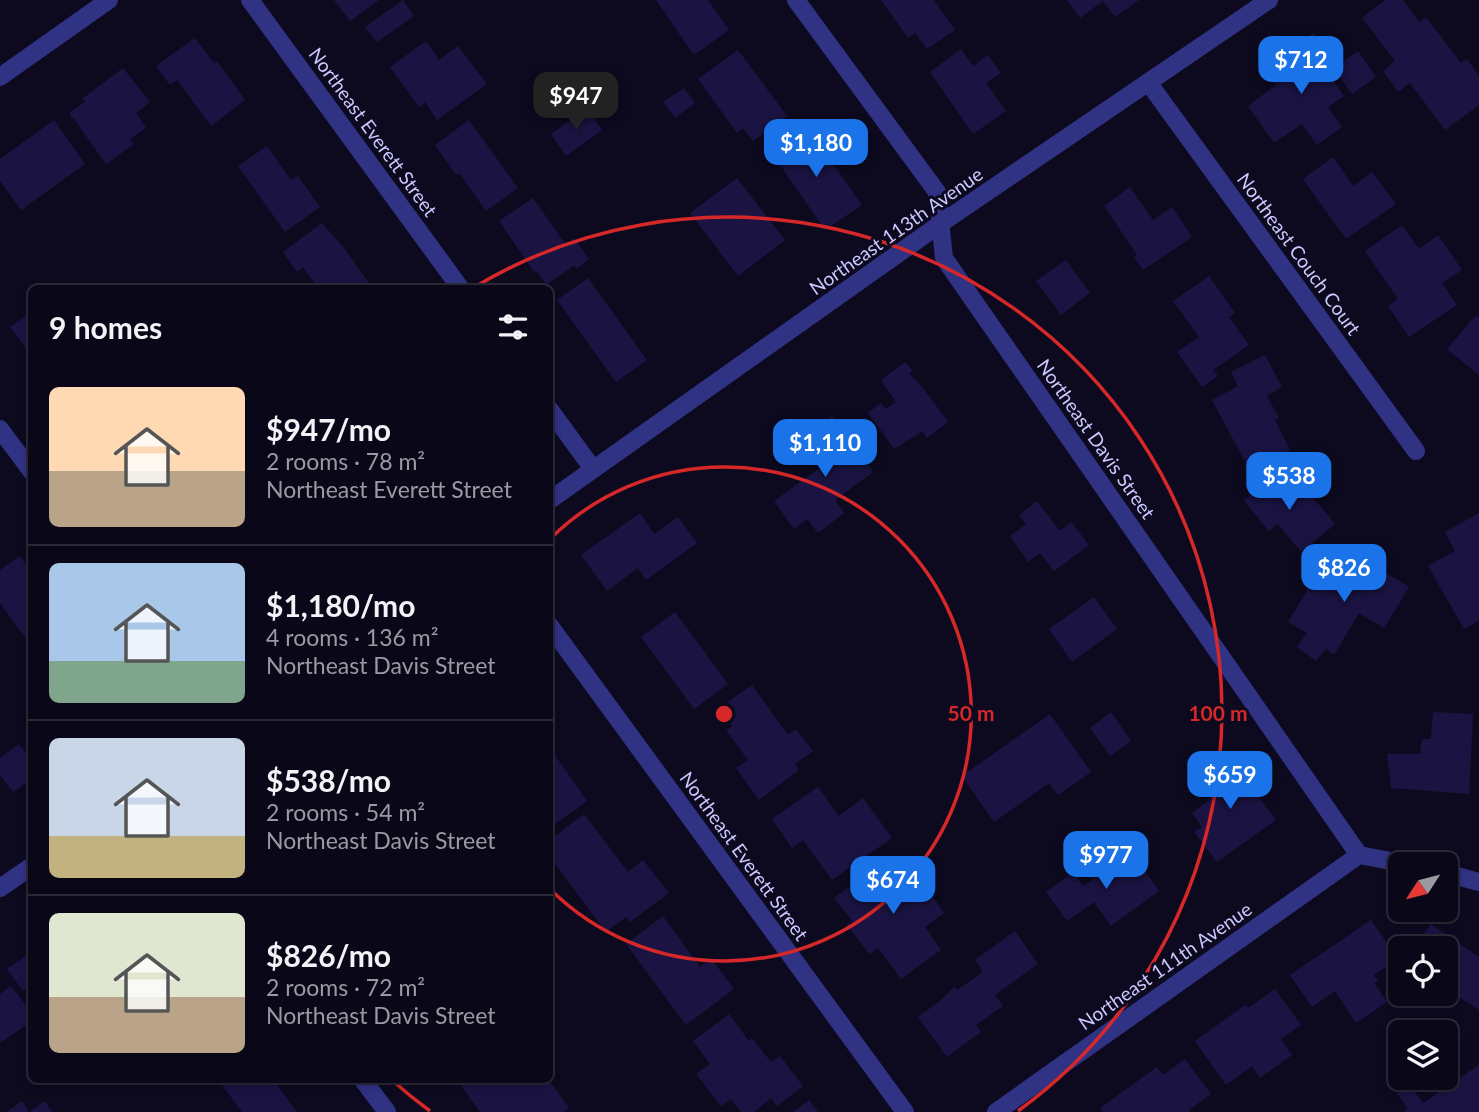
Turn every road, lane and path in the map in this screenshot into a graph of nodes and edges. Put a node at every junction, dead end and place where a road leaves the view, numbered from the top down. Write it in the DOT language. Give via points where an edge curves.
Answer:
graph roads {
  1 [pos="109,0"];
  2 [pos="250,0"];
  3 [pos="796,0"];
  4 [pos="1269,0"];
  5 [pos="0,77"];
  6 [pos="1148,82"];
  7 [pos="940,225"];
  8 [pos="458,285"];
  9 [pos="553,414"];
  10 [pos="0,429"];
  11 [pos="1416,451"];
  12 [pos="28,467"];
  13 [pos="593,469"];
  14 [pos="553,498"];
  15 [pos="553,630"];
  16 [pos="1359,855"];
  17 [pos="1388,861"];
  18 [pos="28,869"];
  19 [pos="1458,876"];
  20 [pos="1479,882"];
  21 [pos="0,888"];
  22 [pos="365,1083"];
  23 [pos="387,1112"];
  24 [pos="905,1112"];
  25 [pos="996,1112"];
  1 -- 5 [label="street"];
  2 -- 8 [label="street, Northeast Everett Street"];
  3 -- 7 [label="street, Northeast Davis Street" via="937,192"];
  4 -- 6 [label="street, Northeast 113th Avenue"];
  6 -- 7 [label="street, Northeast 113th Avenue"];
  6 -- 11 [label="street, Northeast Couch Court"];
  7 -- 13 [label="street, Northeast 113th Avenue"];
  7 -- 16 [label="street, Northeast Davis Street" via="944,258"];
  9 -- 13 [label="street"];
  10 -- 12 [label="street"];
  13 -- 14 [label="street, Northeast 113th Avenue"];
  15 -- 24 [label="street, Northeast Everett Street"];
  16 -- 17 [label="street"];
  16 -- 25 [label="street, Northeast 111th Avenue"];
  18 -- 21 [label="street"];
  19 -- 20 [label="street"];
  22 -- 23 [label="street"];
}
